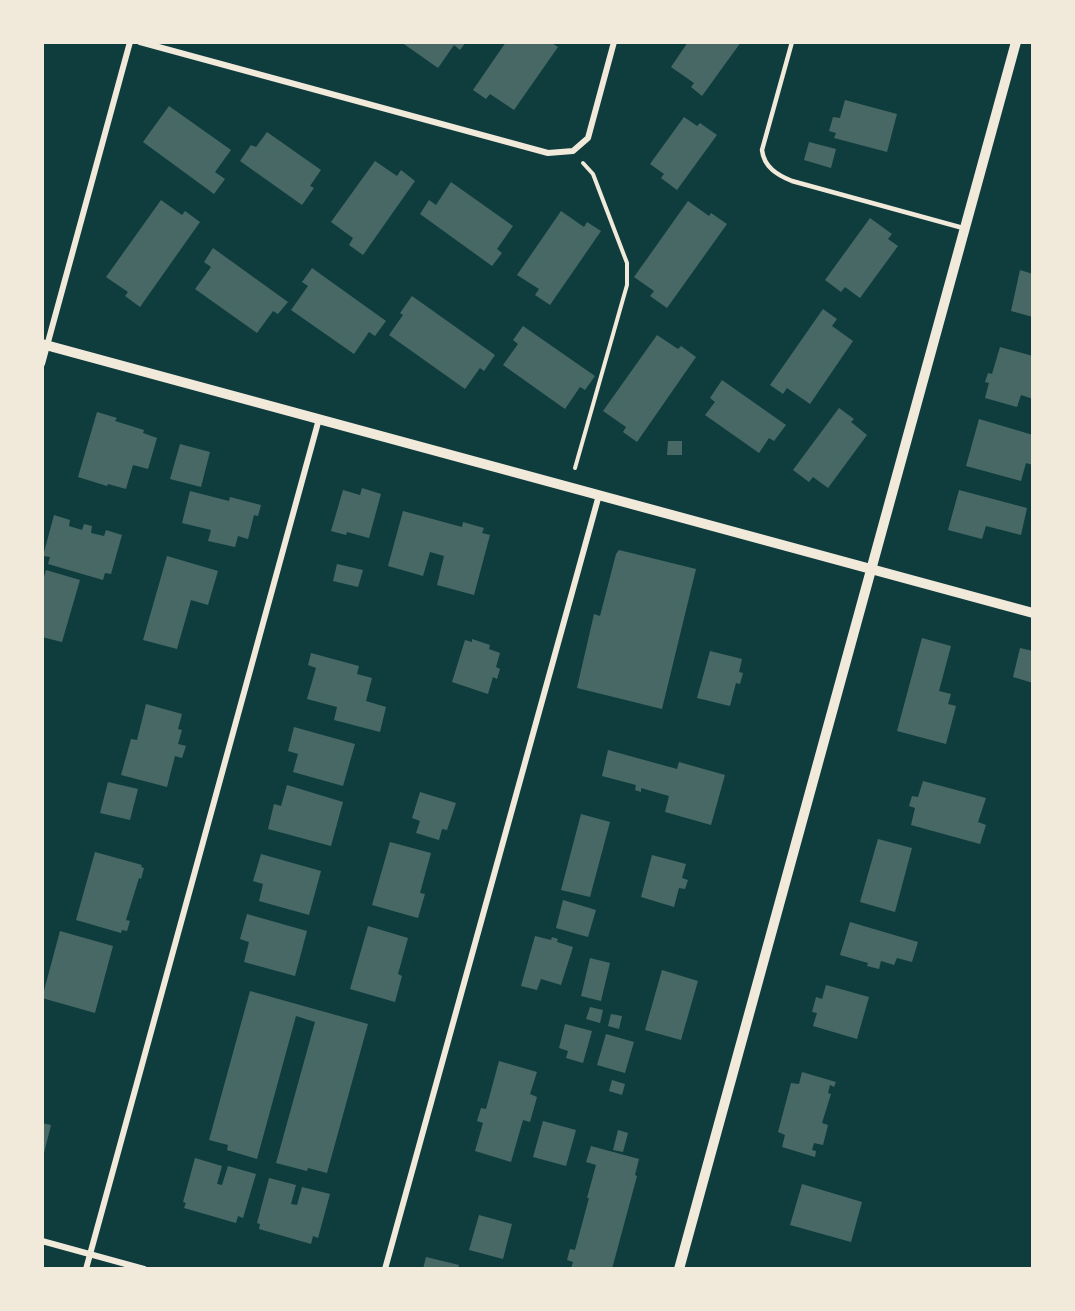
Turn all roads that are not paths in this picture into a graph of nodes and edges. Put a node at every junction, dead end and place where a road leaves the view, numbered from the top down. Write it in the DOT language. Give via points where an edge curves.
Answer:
graph roads {
  1 [pos="130,42"];
  2 [pos="140,42"];
  3 [pos="614,42"];
  4 [pos="792,42"];
  5 [pos="1016,42"];
  6 [pos="964,229"];
  7 [pos="45,345"];
  8 [pos="42,364"];
  9 [pos="319,419"];
  10 [pos="599,495"];
  11 [pos="871,569"];
  12 [pos="1033,613"];
  13 [pos="42,1241"];
  14 [pos="90,1254"];
  15 [pos="86,1269"];
  16 [pos="144,1269"];
  17 [pos="385,1269"];
  18 [pos="679,1269"];
  1 -- 7 [label="street"];
  2 -- 3 [label="street" via="548,153 573,151 588,138"];
  4 -- 6 [label="lane" via="762,150 763,160 771,169 792,181"];
  5 -- 6 [label="street"];
  6 -- 11 [label="street"];
  7 -- 8 [label="street"];
  7 -- 9 [label="street"];
  9 -- 10 [label="street"];
  9 -- 14 [label="street"];
  10 -- 11 [label="street"];
  10 -- 17 [label="street"];
  11 -- 12 [label="street"];
  11 -- 18 [label="street"];
  13 -- 14 [label="street"];
  14 -- 15 [label="street"];
  14 -- 16 [label="street"];
}
